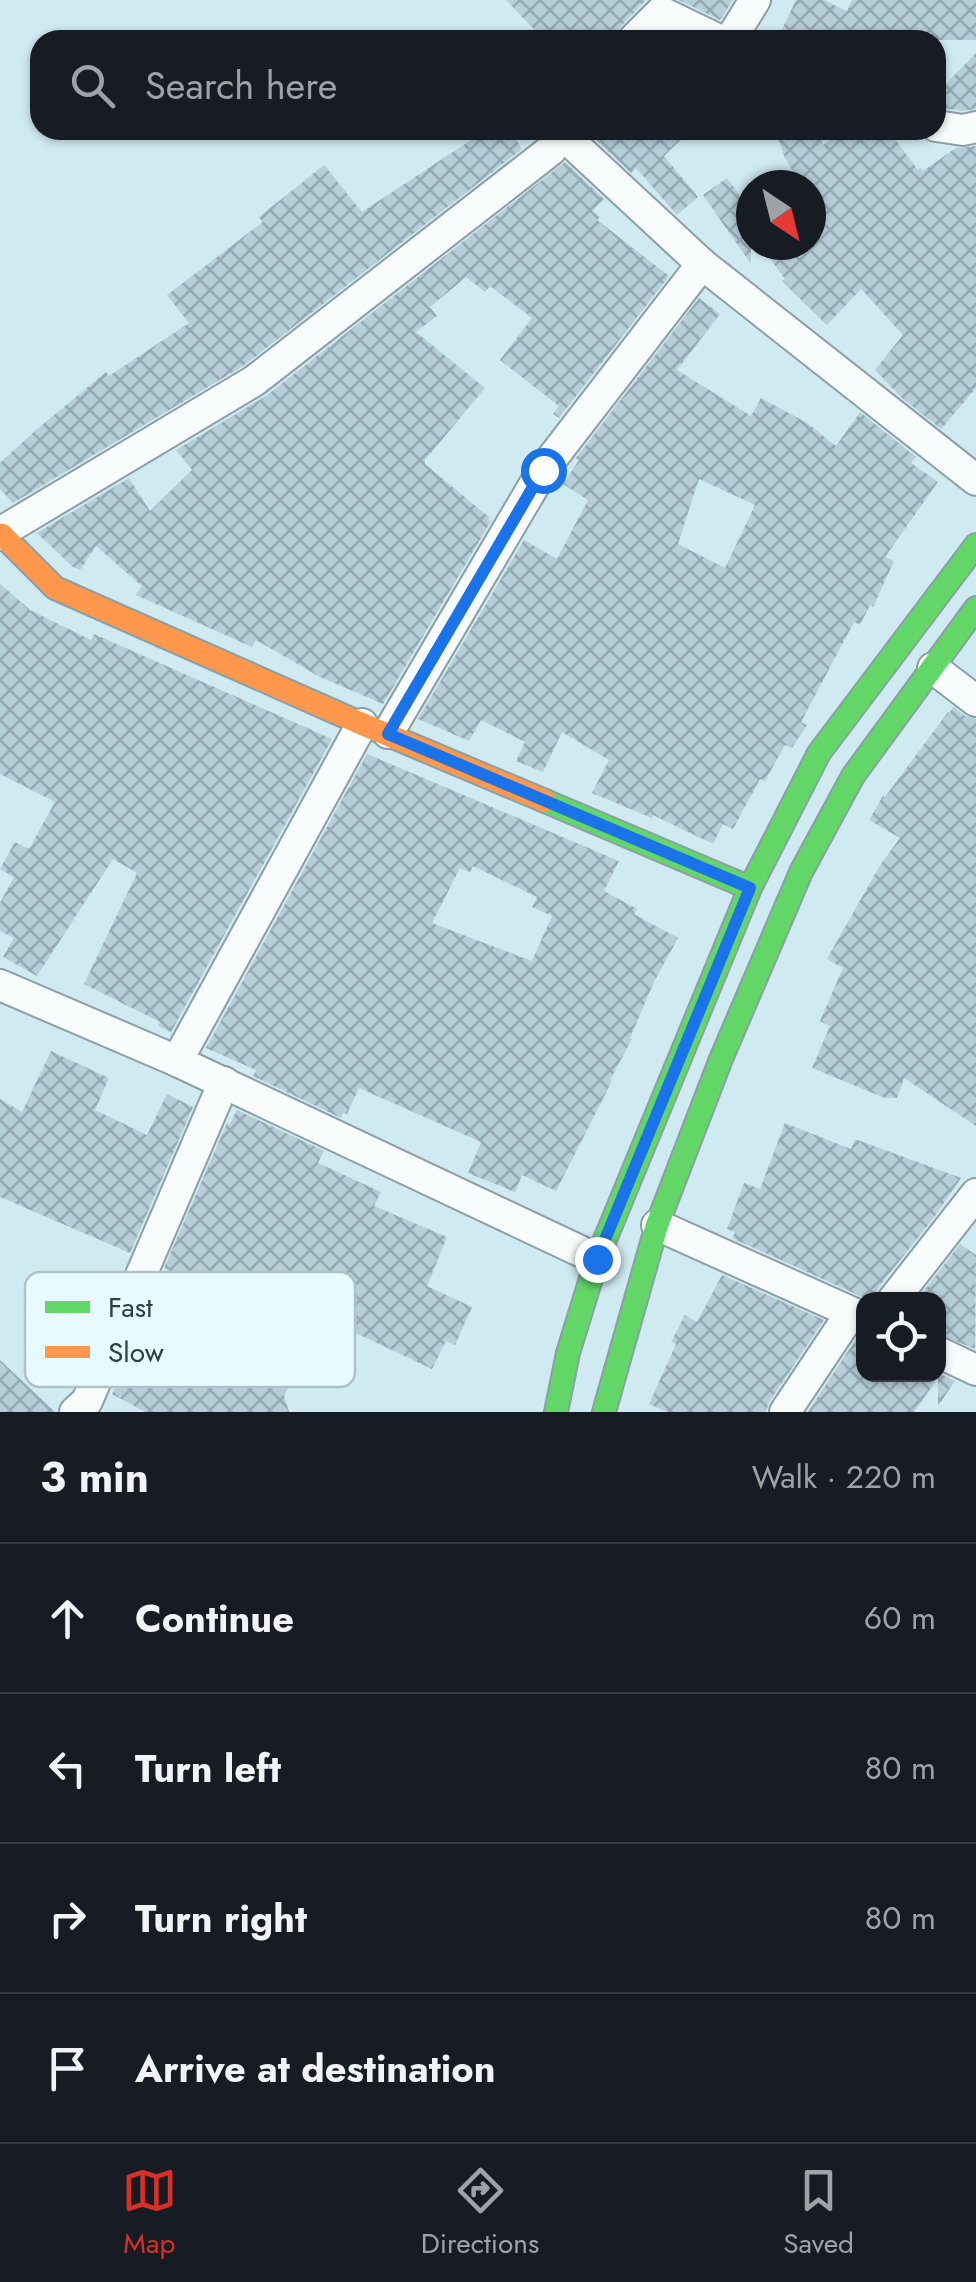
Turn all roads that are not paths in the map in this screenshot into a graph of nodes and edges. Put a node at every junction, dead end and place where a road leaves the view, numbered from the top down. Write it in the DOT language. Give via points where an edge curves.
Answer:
graph roads {
  1 [pos="754,0"];
  2 [pos="643,30"];
  3 [pos="698,30"];
  4 [pos="736,30"];
  5 [pos="946,127"];
  6 [pos="976,127"];
  7 [pos="557,140"];
  8 [pos="571,140"];
  9 [pos="702,264"];
  10 [pos="976,480"];
  11 [pos="2,529"];
  12 [pos="976,545"];
  13 [pos="976,608"];
  14 [pos="933,668"];
  15 [pos="976,702"];
  16 [pos="375,729"];
  17 [pos="750,888"];
  18 [pos="0,986"];
  19 [pos="177,1060"];
  20 [pos="224,1082"];
  21 [pos="976,1194"];
  22 [pos="657,1225"];
  23 [pos="597,1259"];
  24 [pos="143,1272"];
  25 [pos="898,1292"];
  26 [pos="856,1315"];
  27 [pos="856,1316"];
  28 [pos="946,1356"];
  29 [pos="976,1370"];
  30 [pos="556,1412"];
  31 [pos="604,1412"];
  32 [pos="785,1412"];
  1 -- 4 [label="street"];
  2 -- 3 [label="street" via="661,12"];
  5 -- 6 [label="street"];
  7 -- 11 [label="street" via="254,381"];
  8 -- 9 [label="street"];
  9 -- 10 [label="street"];
  9 -- 16 [label="street" via="543,470"];
  11 -- 16 [label="main road" via="56,588"];
  12 -- 17 [label="main road" via="819,753"];
  13 -- 14 [label="main road"];
  14 -- 15 [label="street"];
  14 -- 22 [label="main road" via="853,776 802,872"];
  16 -- 17 [label="main road"];
  16 -- 19 [label="street"];
  17 -- 23 [label="main road"];
  18 -- 19 [label="street"];
  19 -- 20 [label="street"];
  20 -- 23 [label="street"];
  20 -- 24 [label="street"];
  21 -- 25 [label="street"];
  22 -- 26 [label="street"];
  22 -- 31 [label="main road"];
  23 -- 30 [label="main road"];
  27 -- 32 [label="street"];
  28 -- 29 [label="street"];
}
